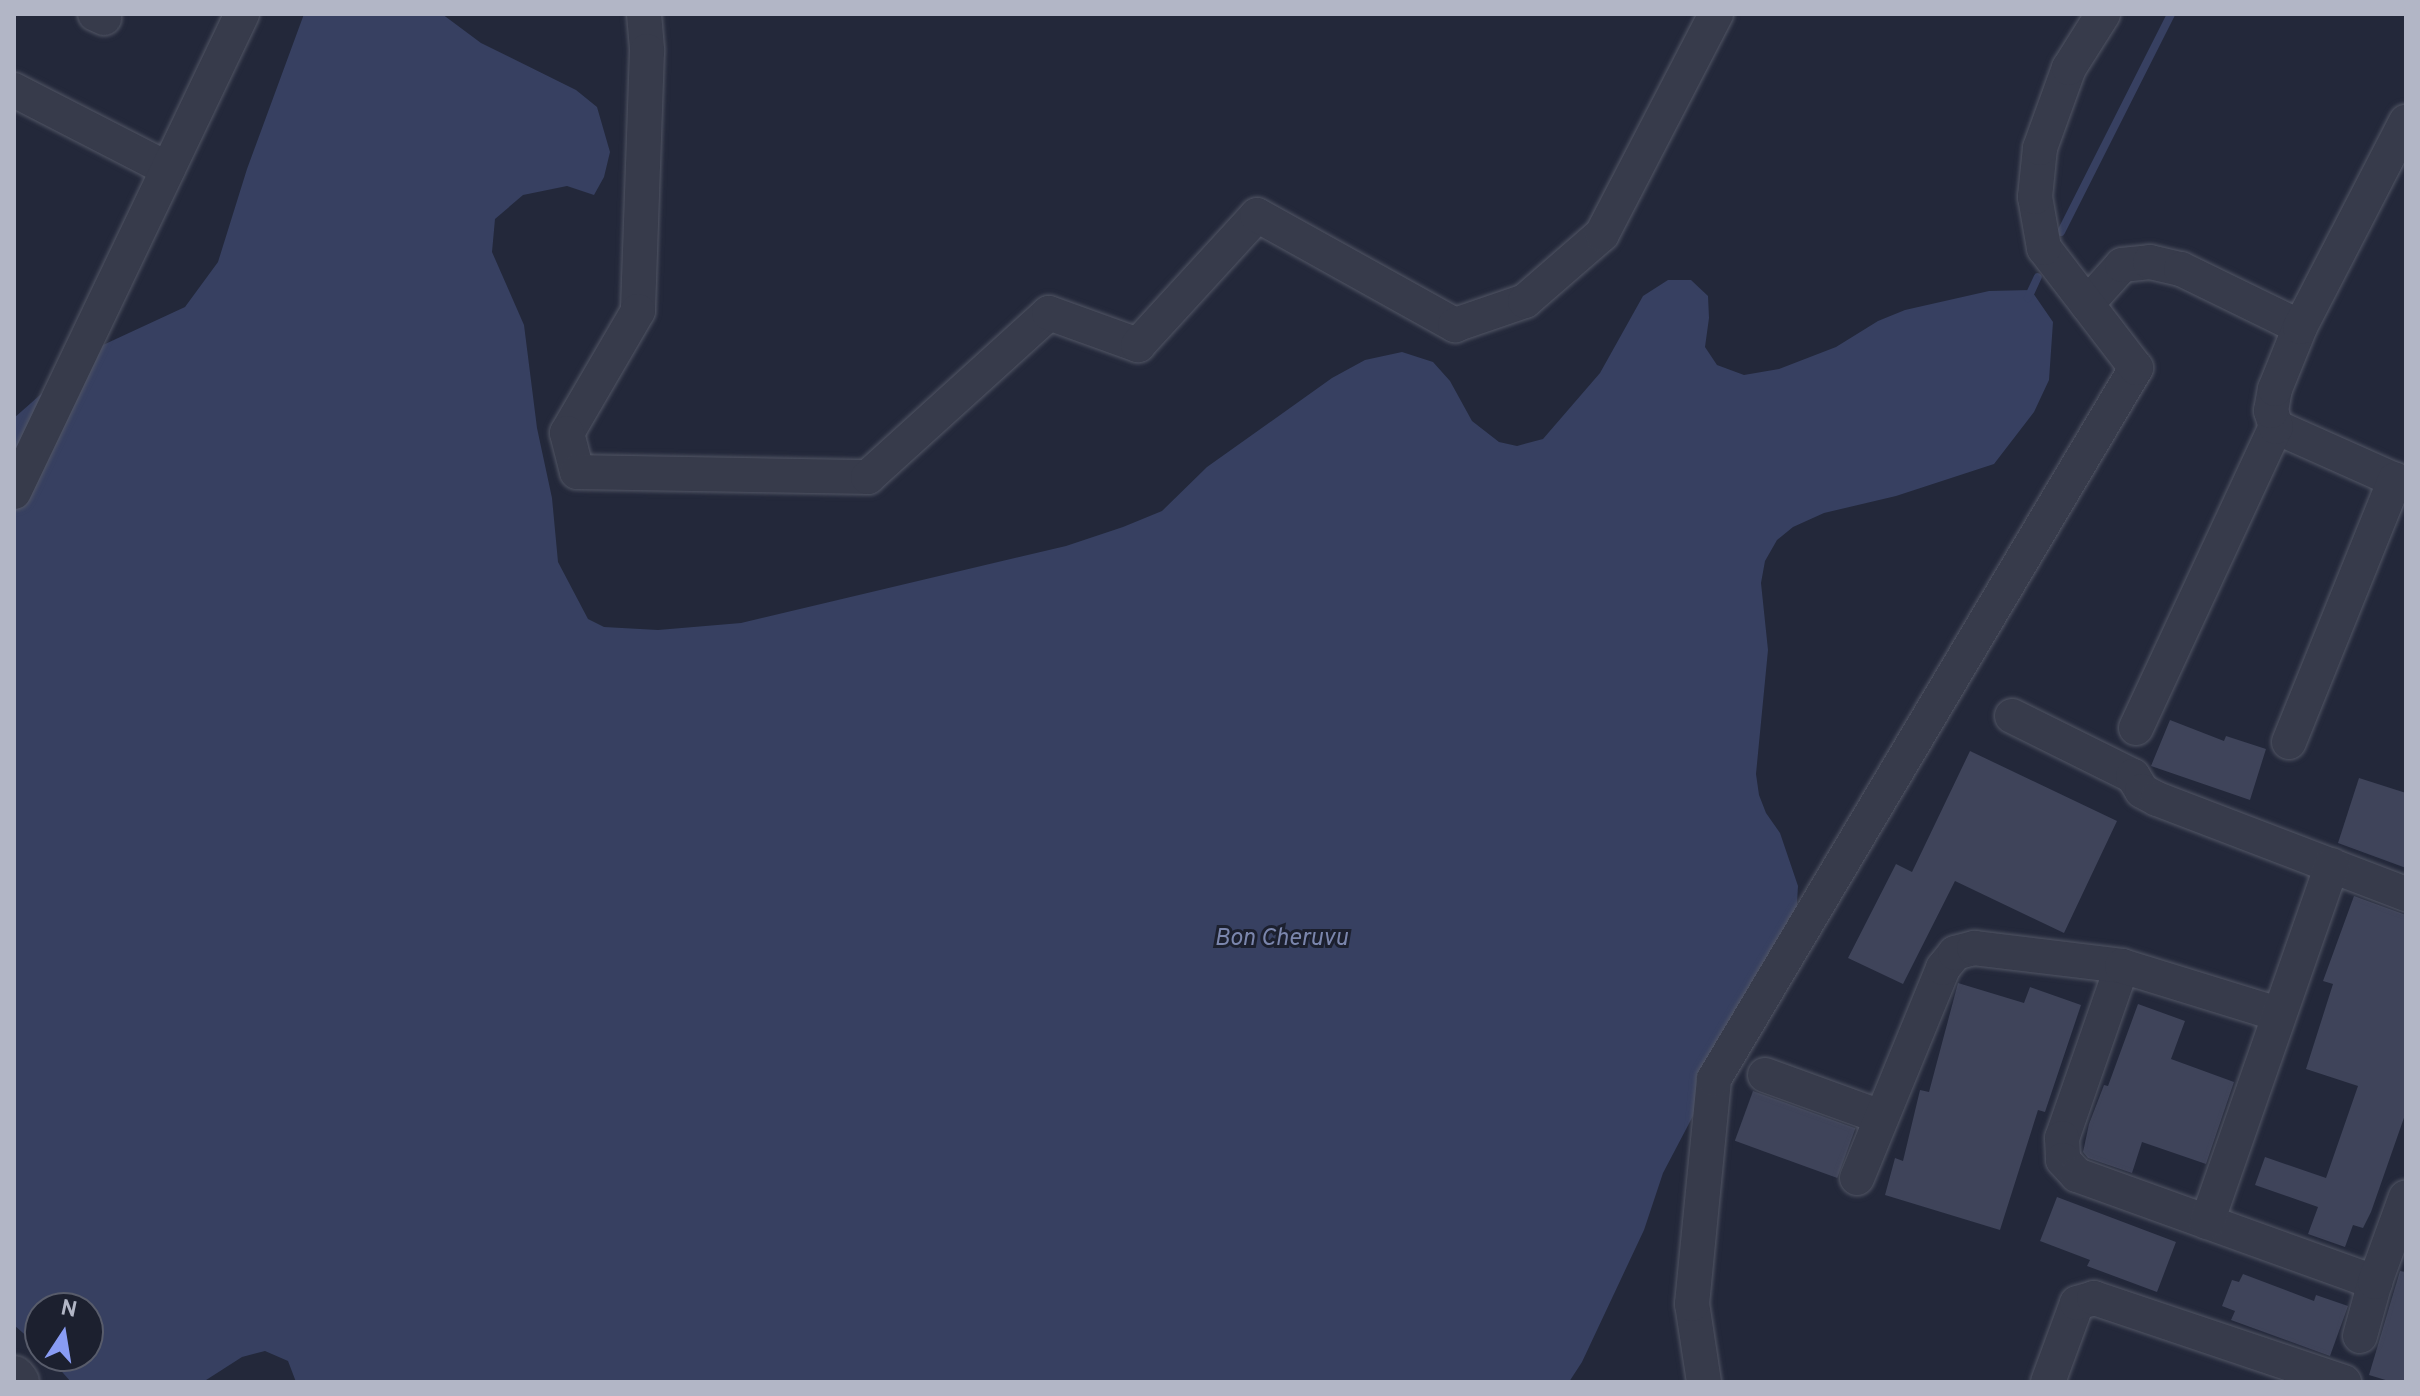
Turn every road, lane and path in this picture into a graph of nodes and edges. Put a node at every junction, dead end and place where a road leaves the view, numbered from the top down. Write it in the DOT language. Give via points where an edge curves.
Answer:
graph roads {
  1 [pos="242,14"];
  2 [pos="644,14"];
  3 [pos="1716,14"];
  4 [pos="2103,14"];
  5 [pos="14,90"];
  6 [pos="2406,122"];
  7 [pos="168,169"];
  8 [pos="2087,304"];
  9 [pos="2300,327"];
  10 [pos="2276,427"];
  11 [pos="2400,483"];
  12 [pos="14,492"];
  13 [pos="2012,716"];
  14 [pos="2136,728"];
  15 [pos="2289,742"];
  16 [pos="2332,865"];
  17 [pos="2406,894"];
  18 [pos="2122,966"];
  19 [pos="2278,1014"];
  20 [pos="1765,1075"];
  21 [pos="1881,1117"];
  22 [pos="1857,1178"];
  23 [pos="2406,1197"];
  24 [pos="2207,1222"];
  25 [pos="2375,1282"];
  26 [pos="2360,1336"];
  27 [pos="14,1377"];
  28 [pos="18,1382"];
  29 [pos="1704,1382"];
  30 [pos="2048,1382"];
  31 [pos="2344,1382"];
  1 -- 7 [label="street"];
  2 -- 3 [label="street" via="638,311 567,433 577,472 868,477 1049,313 1138,345 1257,215 1455,325 1525,301 1602,234"];
  4 -- 8 [label="street" via="2069,68 2040,148 2035,197 2044,248"];
  5 -- 7 [label="street"];
  6 -- 9 [label="street"];
  7 -- 12 [label="street"];
  8 -- 9 [label="street" via="2122,265 2150,262 2181,269"];
  8 -- 29 [label="street" via="2136,368 1714,1079 1692,1304"];
  9 -- 10 [label="street" via="2275,389 2271,411"];
  10 -- 11 [label="street"];
  10 -- 14 [label="street"];
  11 -- 15 [label="street"];
  13 -- 16 [label="street" via="2133,776 2142,791 2157,799"];
  16 -- 17 [label="street"];
  16 -- 19 [label="street"];
  18 -- 19 [label="street"];
  18 -- 21 [label="street" via="1974,948 1955,953 1943,968"];
  18 -- 24 [label="street" via="2062,1138 2063,1160 2077,1175"];
  19 -- 24 [label="street"];
  20 -- 21 [label="street"];
  21 -- 22 [label="street"];
  23 -- 25 [label="street"];
  24 -- 25 [label="street"];
  25 -- 26 [label="street"];
  27 -- 28 [label="street"];
  30 -- 31 [label="street" via="2077,1303 2094,1298"];
}
